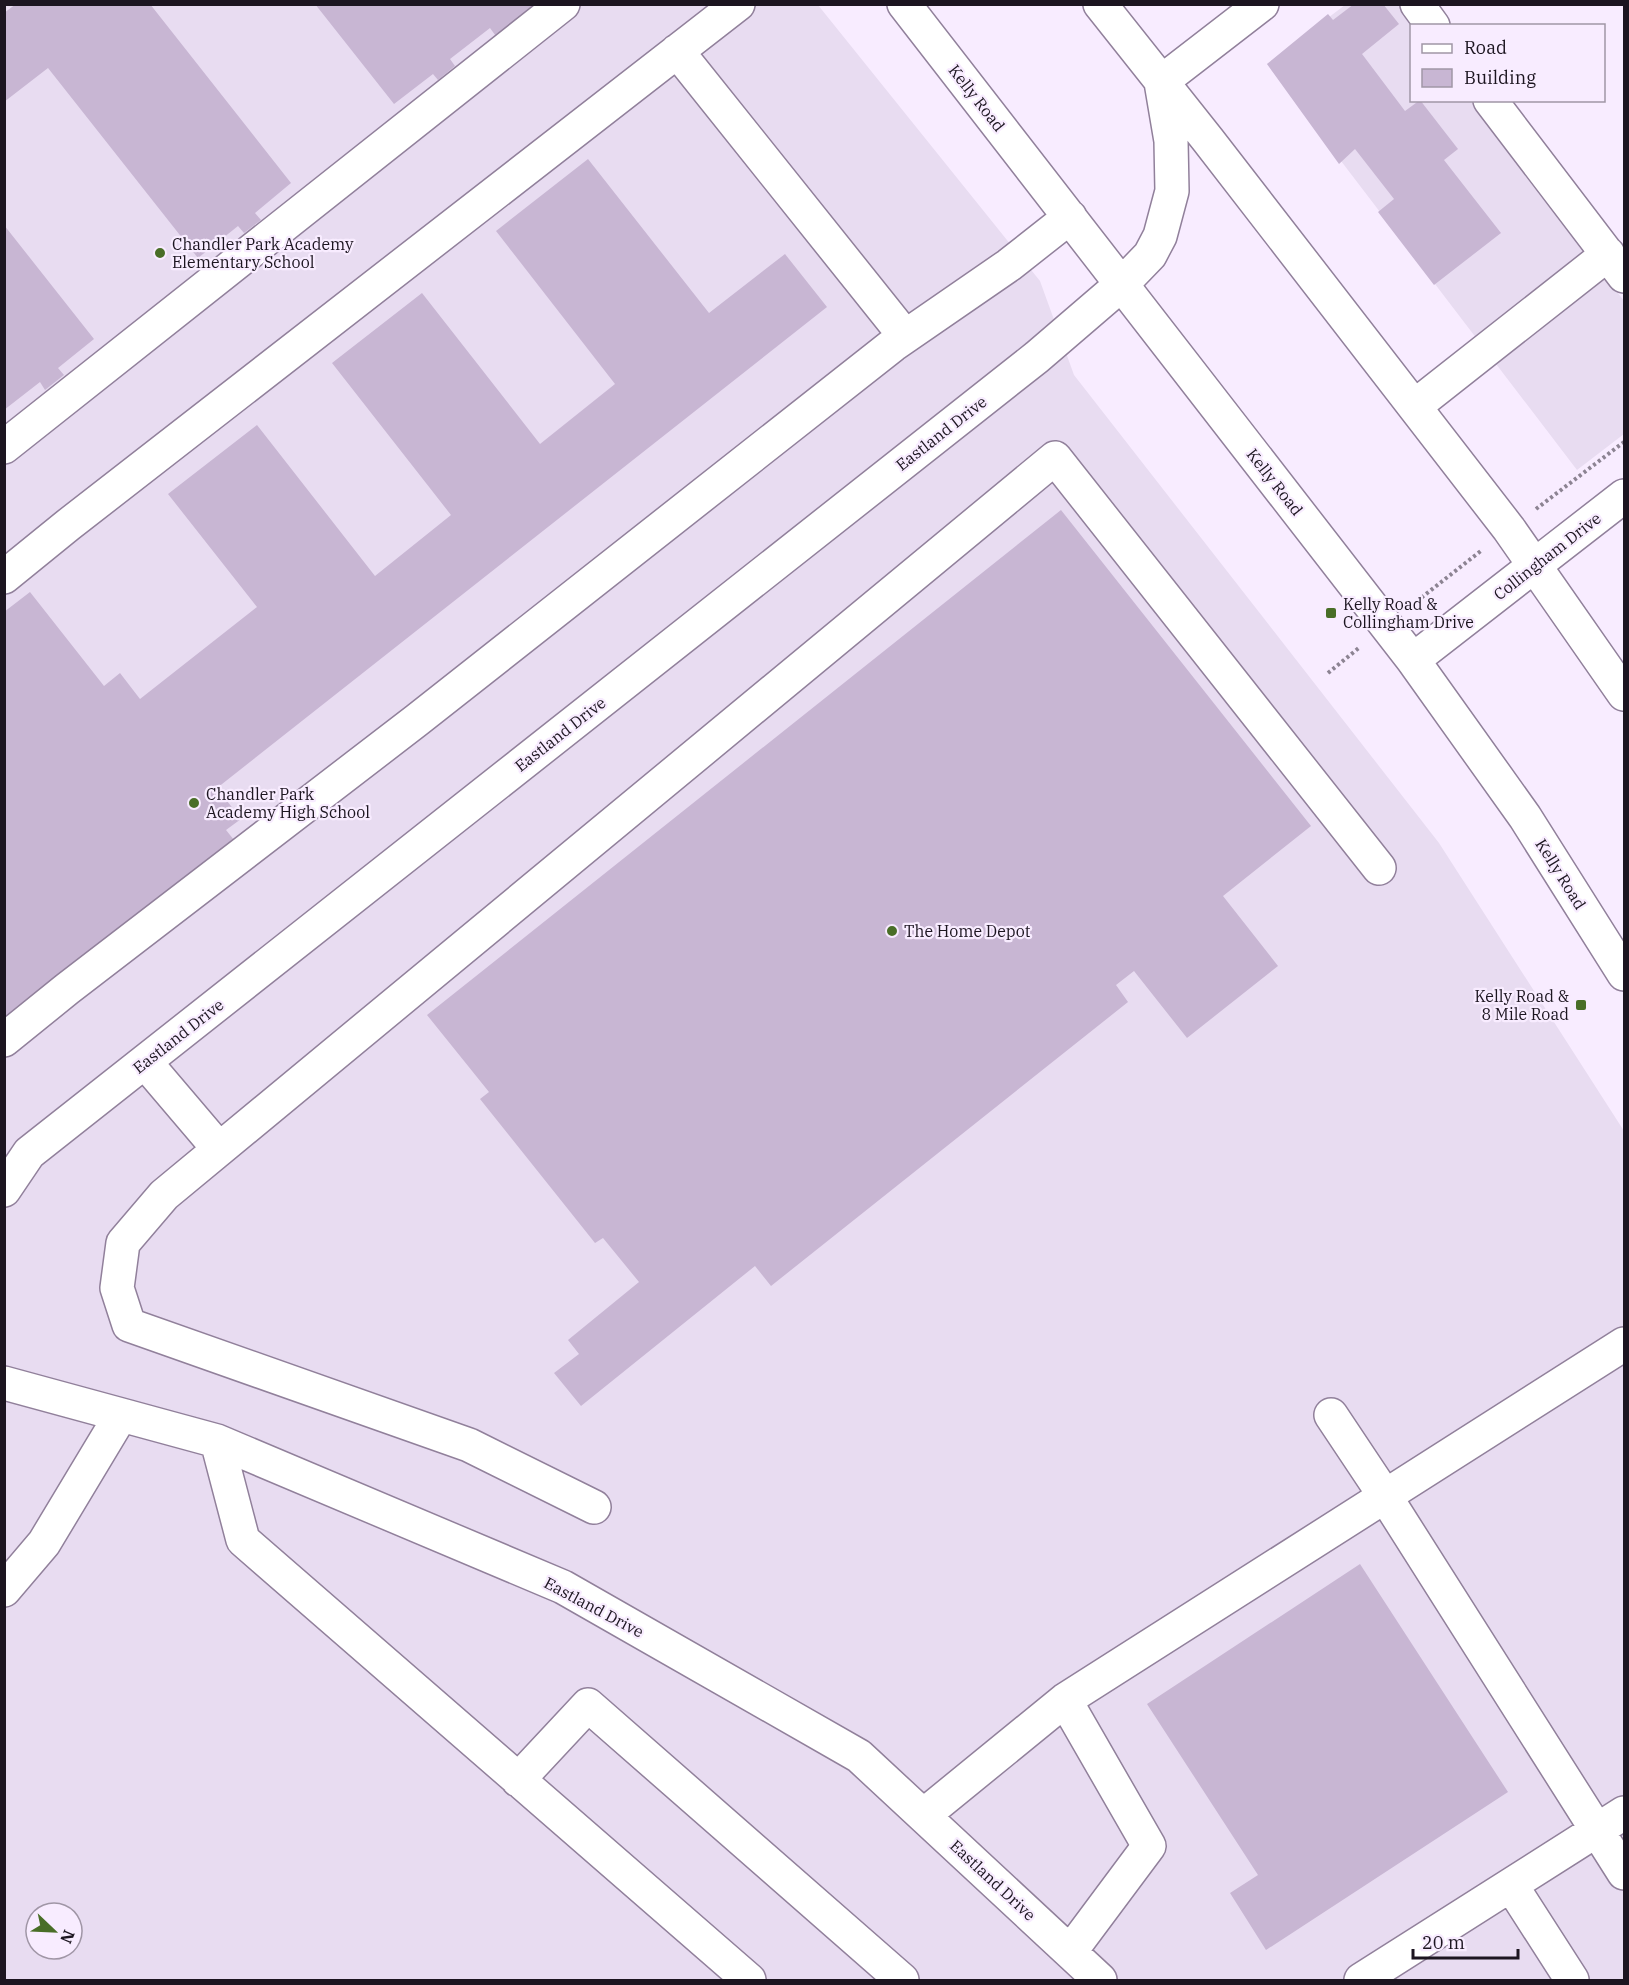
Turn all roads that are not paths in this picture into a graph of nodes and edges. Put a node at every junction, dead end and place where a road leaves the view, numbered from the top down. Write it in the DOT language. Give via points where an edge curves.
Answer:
graph roads {
  1 [pos="562,4"];
  2 [pos="738,4"];
  3 [pos="904,4"];
  4 [pos="1100,4"];
  5 [pos="1262,4"];
  6 [pos="1417,4"];
  7 [pos="1432,24"];
  8 [pos="677,51"];
  9 [pos="1161,82"];
  10 [pos="1492,102"];
  11 [pos="1070,217"];
  12 [pos="1616,265"];
  13 [pos="1122,284"];
  14 [pos="905,336"];
  15 [pos="1415,406"];
  16 [pos="4,447"];
  17 [pos="1624,496"];
  18 [pos="1535,566"];
  19 [pos="4,577"];
  20 [pos="1413,660"];
  21 [pos="1624,694"];
  22 [pos="1379,868"];
  23 [pos="1624,974"];
  24 [pos="4,1040"];
  25 [pos="145,1062"];
  26 [pos="219,1149"];
  27 [pos="4,1190"];
  28 [pos="1624,1344"];
  29 [pos="4,1383"];
  30 [pos="121,1415"];
  31 [pos="1331,1415"];
  32 [pos="217,1441"];
  33 [pos="1385,1496"];
  34 [pos="594,1507"];
  35 [pos="4,1590"];
  36 [pos="1065,1700"];
  37 [pos="518,1780"];
  38 [pos="924,1815"];
  39 [pos="1612,1822"];
  40 [pos="1624,1873"];
  41 [pos="1511,1885"];
  42 [pos="1070,1952"];
  43 [pos="749,1980"];
  44 [pos="902,1980"];
  45 [pos="1100,1980"];
  46 [pos="1362,1980"];
  47 [pos="1572,1980"];
  1 -- 16 [label="street"];
  2 -- 8 [label="street"];
  3 -- 11 [label="street, Kelly Road"];
  4 -- 9 [label="street"];
  5 -- 9 [label="street"];
  6 -- 7 [label="street"];
  8 -- 14 [label="street"];
  8 -- 19 [label="street"];
  9 -- 13 [label="street, Eastland Drive" via="1171,141 1172,191 1160,236 1150,255"];
  9 -- 15 [label="street"];
  10 -- 12 [label="street"];
  11 -- 13 [label="street, Kelly Road"];
  11 -- 14 [label="street" via="1009,265"];
  12 -- 15 [label="street"];
  13 -- 20 [label="street, Kelly Road"];
  13 -- 25 [label="street, Eastland Drive" via="1037,357"];
  14 -- 24 [label="street"];
  15 -- 18 [label="street"];
  17 -- 18 [label="street, Collingham Drive"];
  18 -- 20 [label="street, Collingham Drive"];
  18 -- 21 [label="street"];
  20 -- 23 [label="street, Kelly Road" via="1525,817"];
  22 -- 26 [label="street" via="1055,458"];
  25 -- 26 [label="street"];
  25 -- 27 [label="street, Eastland Drive" via="29,1153"];
  26 -- 34 [label="street" via="164,1195 123,1243 117,1288 129,1325 470,1445"];
  28 -- 33 [label="street"];
  29 -- 30 [label="street, Eastland Drive"];
  30 -- 32 [label="street, Eastland Drive"];
  30 -- 35 [label="street" via="44,1543"];
  31 -- 33 [label="street"];
  32 -- 37 [label="street" via="243,1540"];
  32 -- 38 [label="street, Eastland Drive" via="563,1587 859,1756"];
  33 -- 36 [label="street"];
  33 -- 39 [label="street"];
  36 -- 38 [label="street"];
  36 -- 42 [label="street" via="1149,1846"];
  37 -- 43 [label="street"];
  37 -- 44 [label="street" via="588,1705"];
  38 -- 42 [label="street, Eastland Drive"];
  39 -- 40 [label="street"];
  39 -- 41 [label="street"];
  41 -- 46 [label="street"];
  41 -- 47 [label="street"];
  42 -- 45 [label="street, Eastland Drive"];
}
